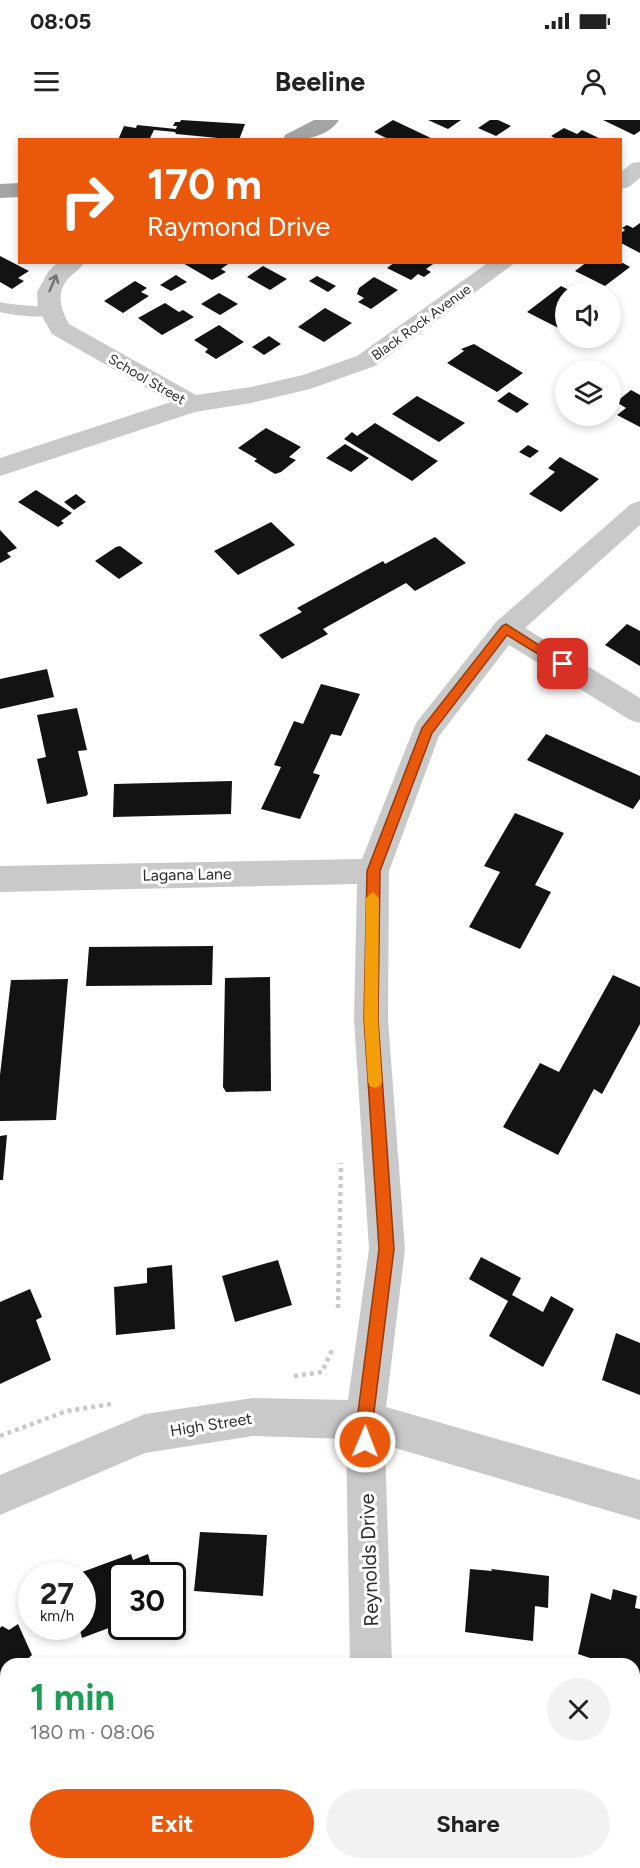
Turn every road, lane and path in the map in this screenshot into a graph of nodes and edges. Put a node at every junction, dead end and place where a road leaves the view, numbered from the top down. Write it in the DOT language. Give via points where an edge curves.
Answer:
graph roads {
  1 [pos="329,120"];
  2 [pos="297,138"];
  3 [pos="640,168"];
  4 [pos="622,181"];
  5 [pos="18,190"];
  6 [pos="0,191"];
  7 [pos="71,264"];
  8 [pos="502,264"];
  9 [pos="0,308"];
  10 [pos="49,311"];
  11 [pos="192,404"];
  12 [pos="0,467"];
  13 [pos="640,510"];
  14 [pos="506,628"];
  15 [pos="640,712"];
  16 [pos="374,871"];
  17 [pos="0,879"];
  18 [pos="365,1420"];
  19 [pos="0,1495"];
  20 [pos="640,1500"];
  21 [pos="371,1658"];
  1 -- 2 [label="main road"];
  3 -- 4 [label="street"];
  5 -- 6 [label="main road"];
  10 -- 7 [label="street, one-way" via="46,300 56,274"];
  8 -- 11 [label="street, Black Rock Avenue" via="366,361 310,381"];
  9 -- 10 [label="lane"];
  10 -- 11 [label="street, School Street" via="60,329"];
  11 -- 12 [label="street, School Street"];
  13 -- 14 [label="street, Reynolds Drive"];
  14 -- 15 [label="street"];
  14 -- 16 [label="street, Reynolds Drive" via="426,731"];
  16 -- 17 [label="street, Lagana Lane"];
  16 -- 18 [label="street, Reynolds Drive" via="371,1019 387,1249"];
  18 -- 19 [label="street, High Street" via="253,1417 145,1434"];
  18 -- 20 [label="street, High Street"];
  18 -- 21 [label="street, Reynolds Drive"];
}
